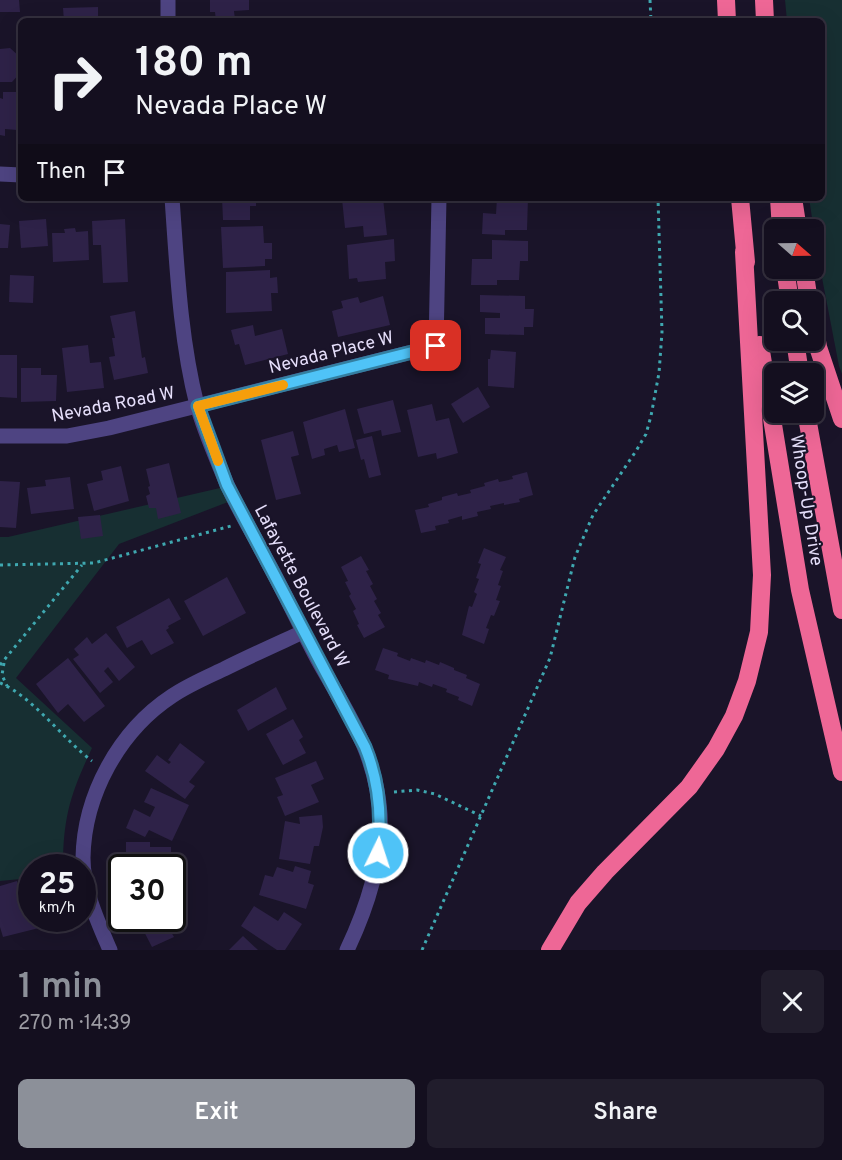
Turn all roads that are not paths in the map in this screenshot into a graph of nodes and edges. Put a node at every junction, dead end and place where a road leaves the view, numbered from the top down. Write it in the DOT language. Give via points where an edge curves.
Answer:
graph roads {
  1 [pos="168,0"];
  2 [pos="726,0"];
  3 [pos="168,18"];
  4 [pos="727,18"];
  5 [pos="0,174"];
  6 [pos="18,175"];
  7 [pos="172,201"];
  8 [pos="439,201"];
  9 [pos="740,201"];
  10 [pos="779,201"];
  11 [pos="793,201"];
  12 [pos="780,219"];
  13 [pos="796,219"];
  14 [pos="744,252"];
  15 [pos="819,351"];
  16 [pos="198,406"];
  17 [pos="842,419"];
  18 [pos="808,423"];
  19 [pos="0,436"];
  20 [pos="842,610"];
  21 [pos="303,632"];
  22 [pos="842,772"];
  23 [pos="110,950"];
  24 [pos="347,950"];
  25 [pos="550,950"];
  1 -- 3 [label="street"];
  2 -- 4 [label="highway"];
  5 -- 6 [label="street"];
  7 -- 16 [label="street, Lafayette Boulevard W" via="177,275"];
  8 -- 16 [label="street, Nevada Place W" via="436,346"];
  9 -- 14 [label="highway, Whoop-Up Drive"];
  10 -- 12 [label="highway"];
  11 -- 13 [label="highway"];
  14 -- 22 [label="highway, Whoop-Up Drive" via="800,590"];
  14 -- 25 [label="highway" via="762,575 759,632 747,681 735,716 689,787 578,903"];
  15 -- 17 [label="highway"];
  16 -- 19 [label="street, Nevada Road W" via="67,436"];
  16 -- 21 [label="street, Lafayette Boulevard W" via="227,485"];
  18 -- 20 [label="highway, Whoop-Up Drive"];
  21 -- 23 [label="street" via="171,697 127,737 106,770 88,822 83,860 89,893"];
  21 -- 24 [label="street, Lafayette Boulevard W" via="360,734 377,794 380,837 376,869"];
}
